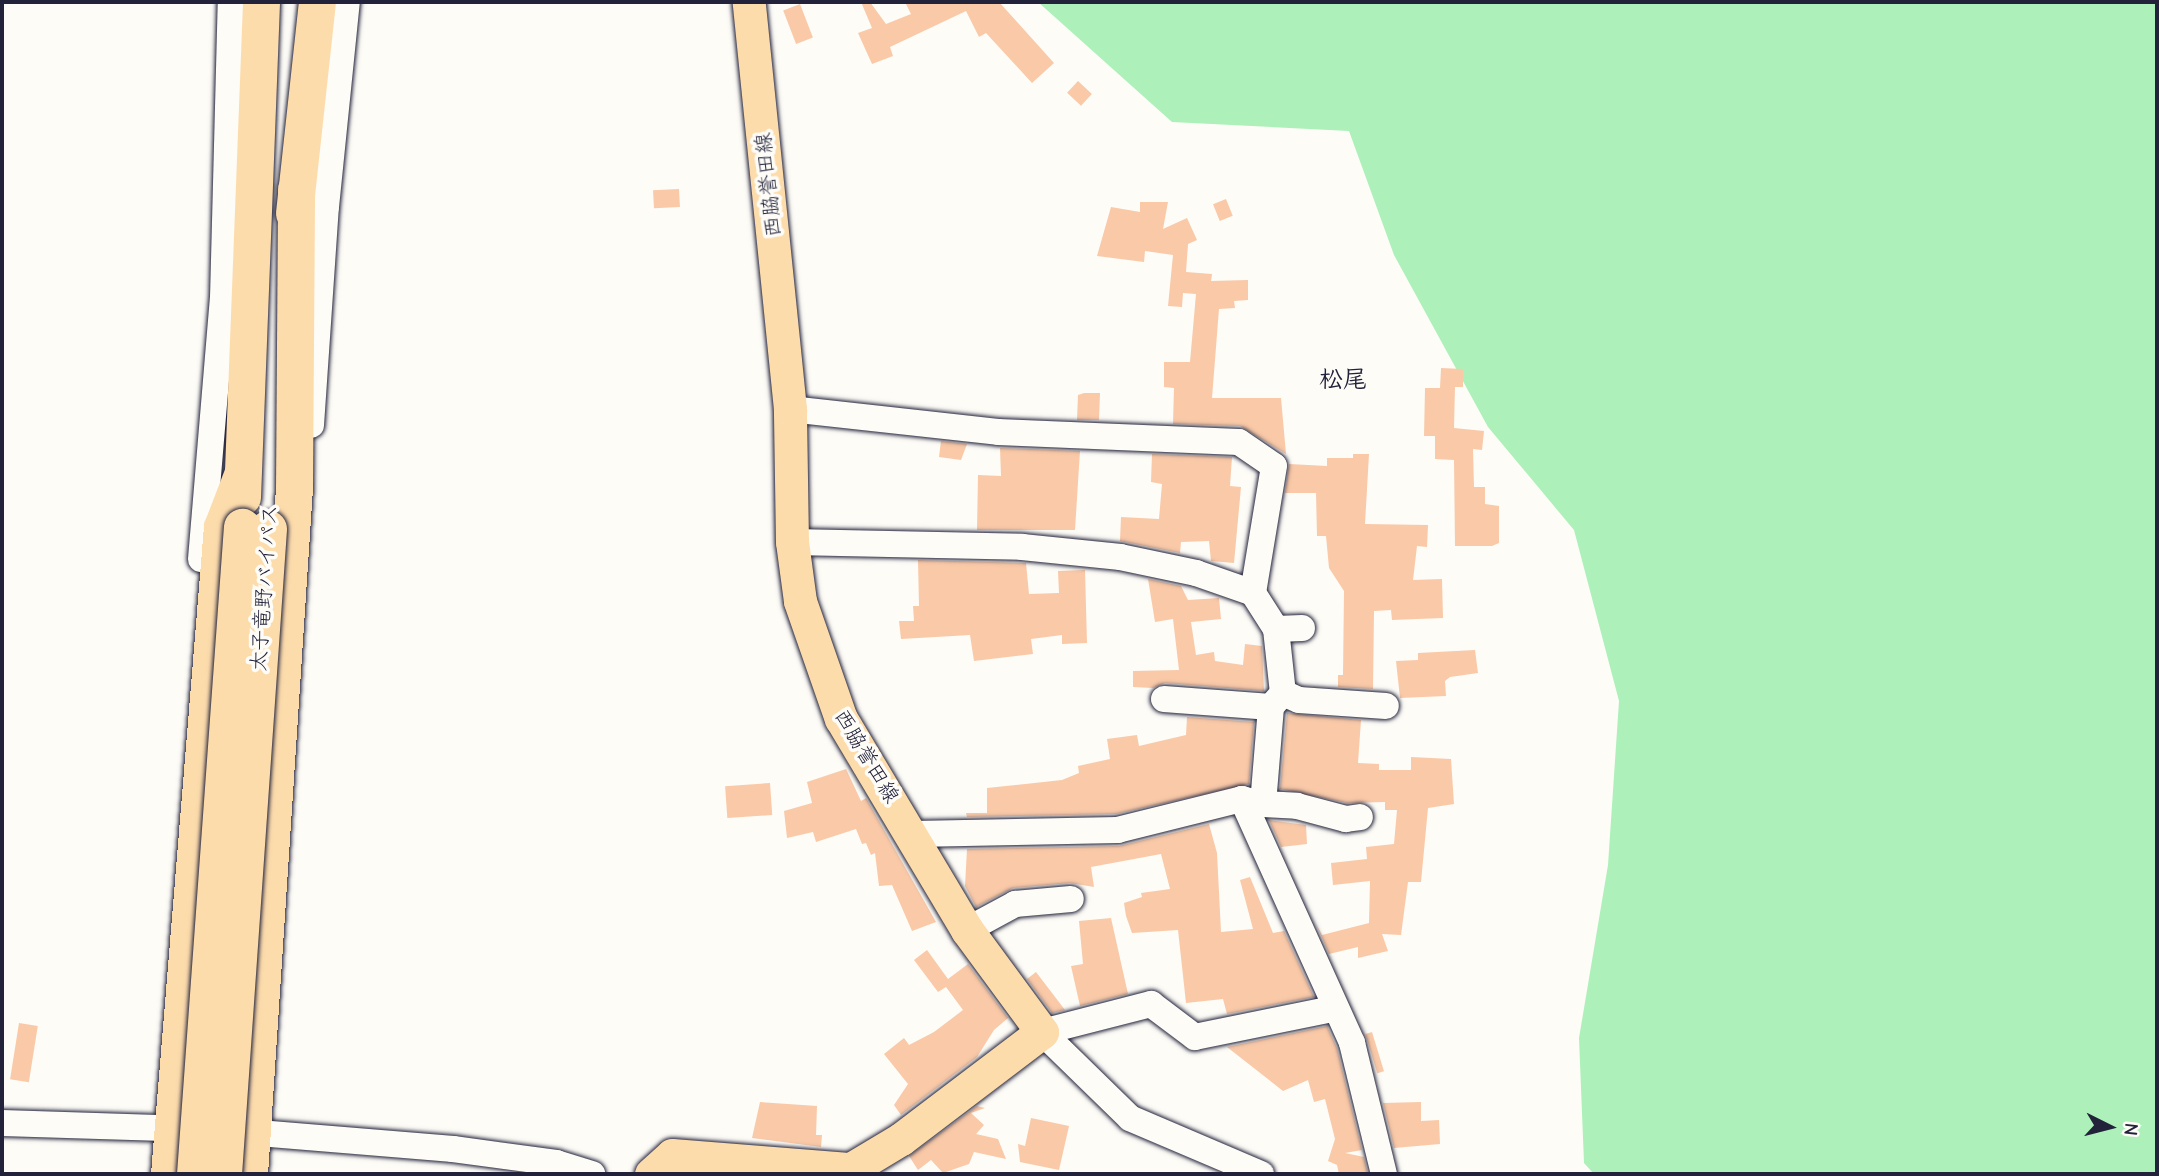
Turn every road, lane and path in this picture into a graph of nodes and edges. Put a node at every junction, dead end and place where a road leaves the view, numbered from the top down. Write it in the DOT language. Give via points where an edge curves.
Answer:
graph roads {
  1 [pos="231,2"];
  2 [pos="261,2"];
  3 [pos="317,2"];
  4 [pos="347,2"];
  5 [pos="750,2"];
  6 [pos="790,409"];
  7 [pos="256,528"];
  8 [pos="792,542"];
  9 [pos="1253,593"];
  10 [pos="1302,628"];
  11 [pos="1276,629"];
  12 [pos="1164,699"];
  13 [pos="1277,700"];
  14 [pos="1386,706"];
  15 [pos="1253,801"];
  16 [pos="1360,817"];
  17 [pos="914,834"];
  18 [pos="1071,899"];
  19 [pos="967,930"];
  20 [pos="1333,1009"];
  21 [pos="1042,1032"];
  22 [pos="2,1123"];
  23 [pos="166,1129"];
  24 [pos="259,1131"];
  25 [pos="156,1174"];
  26 [pos="169,1174"];
  27 [pos="195,1174"];
  28 [pos="223,1174"];
  29 [pos="249,1174"];
  30 [pos="262,1174"];
  31 [pos="592,1174"];
  32 [pos="651,1174"];
  33 [pos="1261,1174"];
  34 [pos="1384,1174"];
  1 -- 23 [label="street" via="223,298"];
  2 -- 7 [label="highway, 太子竜野バイパス" via="251,347 242,475"];
  3 -- 7 [label="highway, 太子竜野バイパス"];
  4 -- 24 [label="street" via="326,207"];
  5 -- 6 [label="main road, 西脇誉田線"];
  6 -- 8 [label="main road, 西脇誉田線"];
  6 -- 9 [label="street" via="999,432 1239,442 1274,466"];
  7 -- 23 [label="highway" via="197,854"];
  7 -- 24 [label="highway" via="270,858"];
  7 -- 27 [label="highway, 太子竜野バイパス, bridge"];
  7 -- 28 [label="highway, 太子竜野バイパス, bridge"];
  8 -- 9 [label="street" via="1022,547 1120,557 1196,573"];
  8 -- 17 [label="main road, 西脇誉田線" via="800,601 841,719"];
  9 -- 11 [label="street"];
  10 -- 11 [label="street"];
  11 -- 13 [label="street"];
  12 -- 13 [label="street"];
  13 -- 14 [label="street"];
  13 -- 15 [label="street"];
  15 -- 16 [label="street" via="1346,819"];
  15 -- 17 [label="street" via="1118,830"];
  15 -- 20 [label="street"];
  17 -- 19 [label="main road, 西脇誉田線"];
  18 -- 19 [label="street" via="1015,904"];
  19 -- 21 [label="main road, 西脇誉田線"];
  20 -- 21 [label="street" via="1195,1037 1151,1003"];
  20 -- 34 [label="street" via="1352,1043"];
  21 -- 32 [label="main road" via="880,1154 851,1169 672,1155"];
  21 -- 33 [label="street" via="1130,1118"];
  22 -- 23 [label="street"];
  23 -- 24 [label="street"];
  23 -- 25 [label="street"];
  23 -- 26 [label="highway"];
  24 -- 29 [label="highway"];
  24 -- 30 [label="street"];
  24 -- 31 [label="street" via="453,1149 556,1163"];
}
